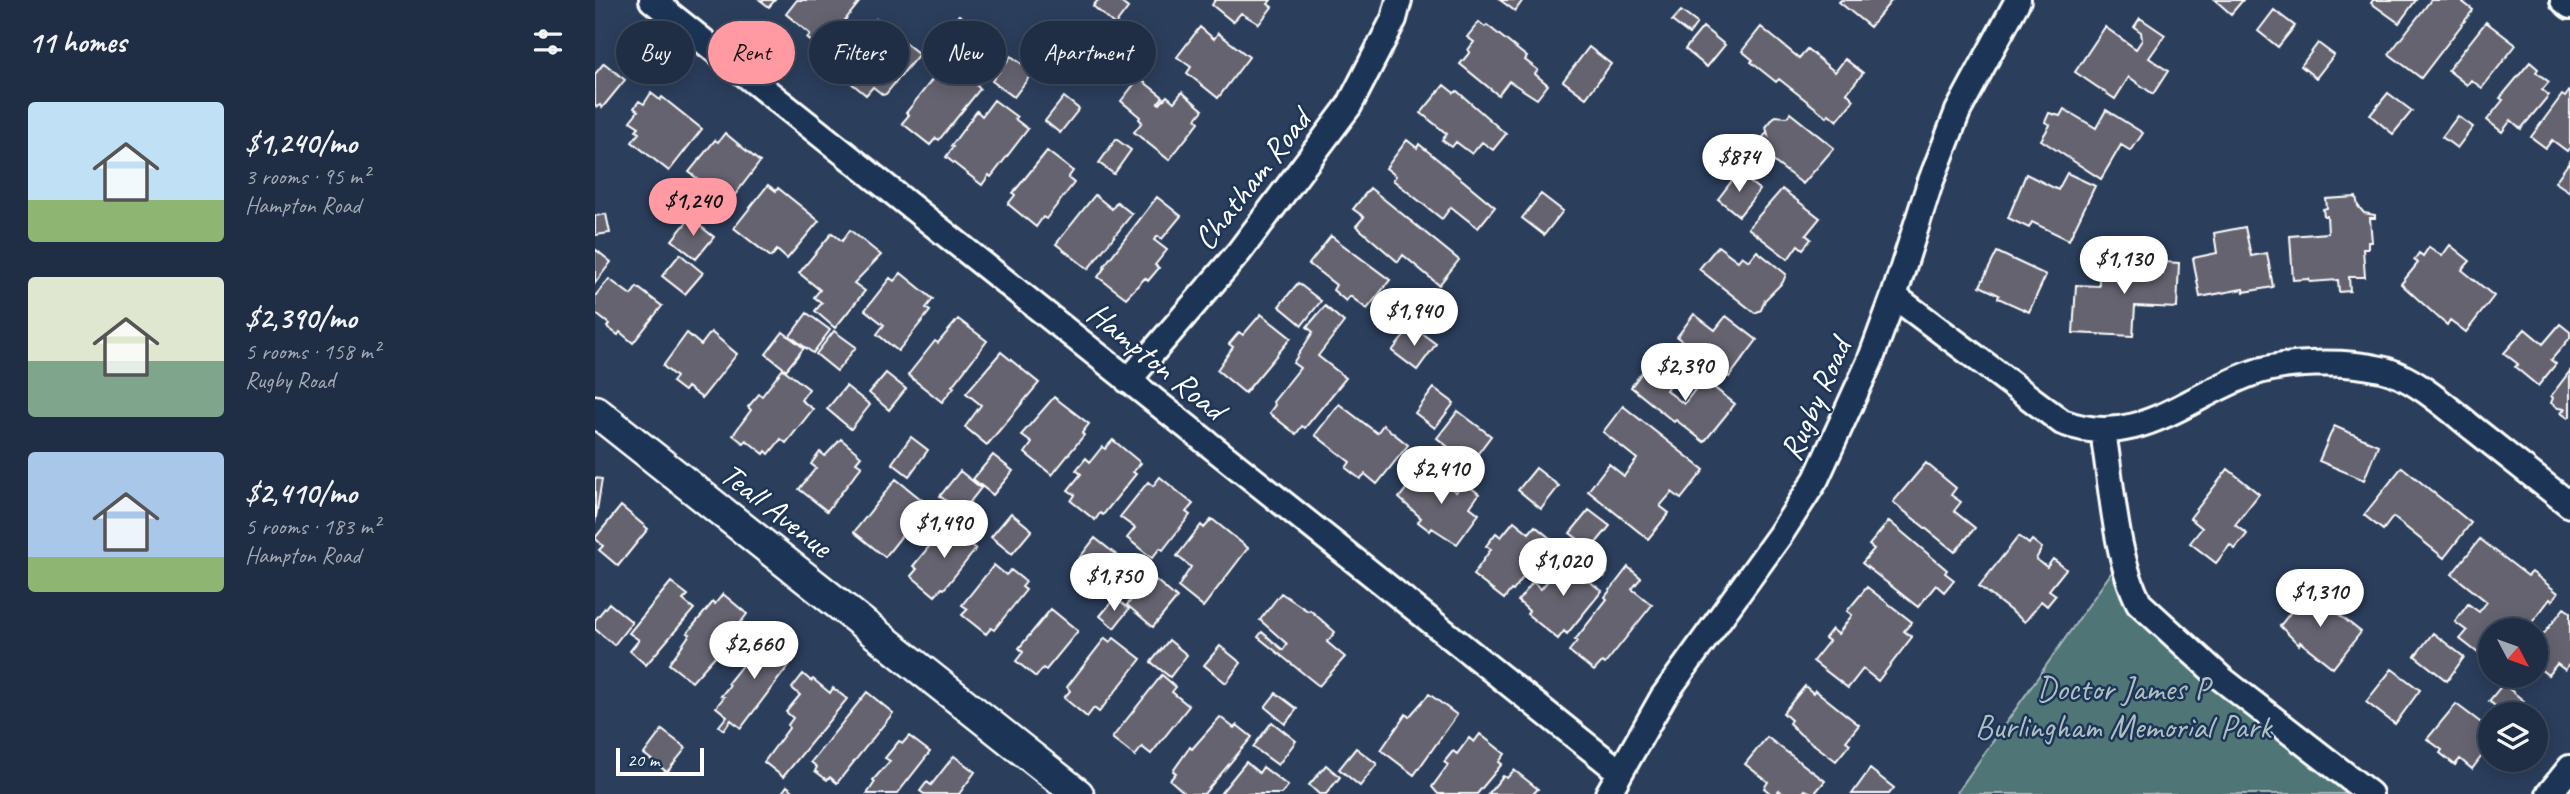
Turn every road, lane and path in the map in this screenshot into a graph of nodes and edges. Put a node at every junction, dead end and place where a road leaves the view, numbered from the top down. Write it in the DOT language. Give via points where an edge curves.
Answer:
graph roads {
  1 [pos="652,0"];
  2 [pos="1399,0"];
  3 [pos="2018,0"];
  4 [pos="2563,0"];
  5 [pos="2570,6"];
  6 [pos="1894,296"];
  7 [pos="1128,381"];
  8 [pos="595,411"];
  9 [pos="2103,432"];
  10 [pos="2570,505"];
  11 [pos="2570,768"];
  12 [pos="1614,783"];
  13 [pos="1078,794"];
  14 [pos="2370,794"];
  15 [pos="2549,794"];
  1 -- 7 [label="street, Hampton Road"];
  2 -- 7 [label="street, Chatham Road" via="1394,19 1349,106 1239,252"];
  3 -- 6 [label="street, Rugby Road" via="1958,111"];
  4 -- 5 [label="street"];
  6 -- 9 [label="street" via="2062,422"];
  6 -- 12 [label="street, Rugby Road" via="1816,479 1663,697"];
  7 -- 12 [label="street, Hampton Road"];
  8 -- 13 [label="street, Teall Avenue"];
  9 -- 10 [label="street" via="2146,424 2252,373 2316,362 2383,369 2447,408"];
  9 -- 14 [label="street" via="2123,556 2139,603 2222,679"];
  11 -- 15 [label="street"];
}
